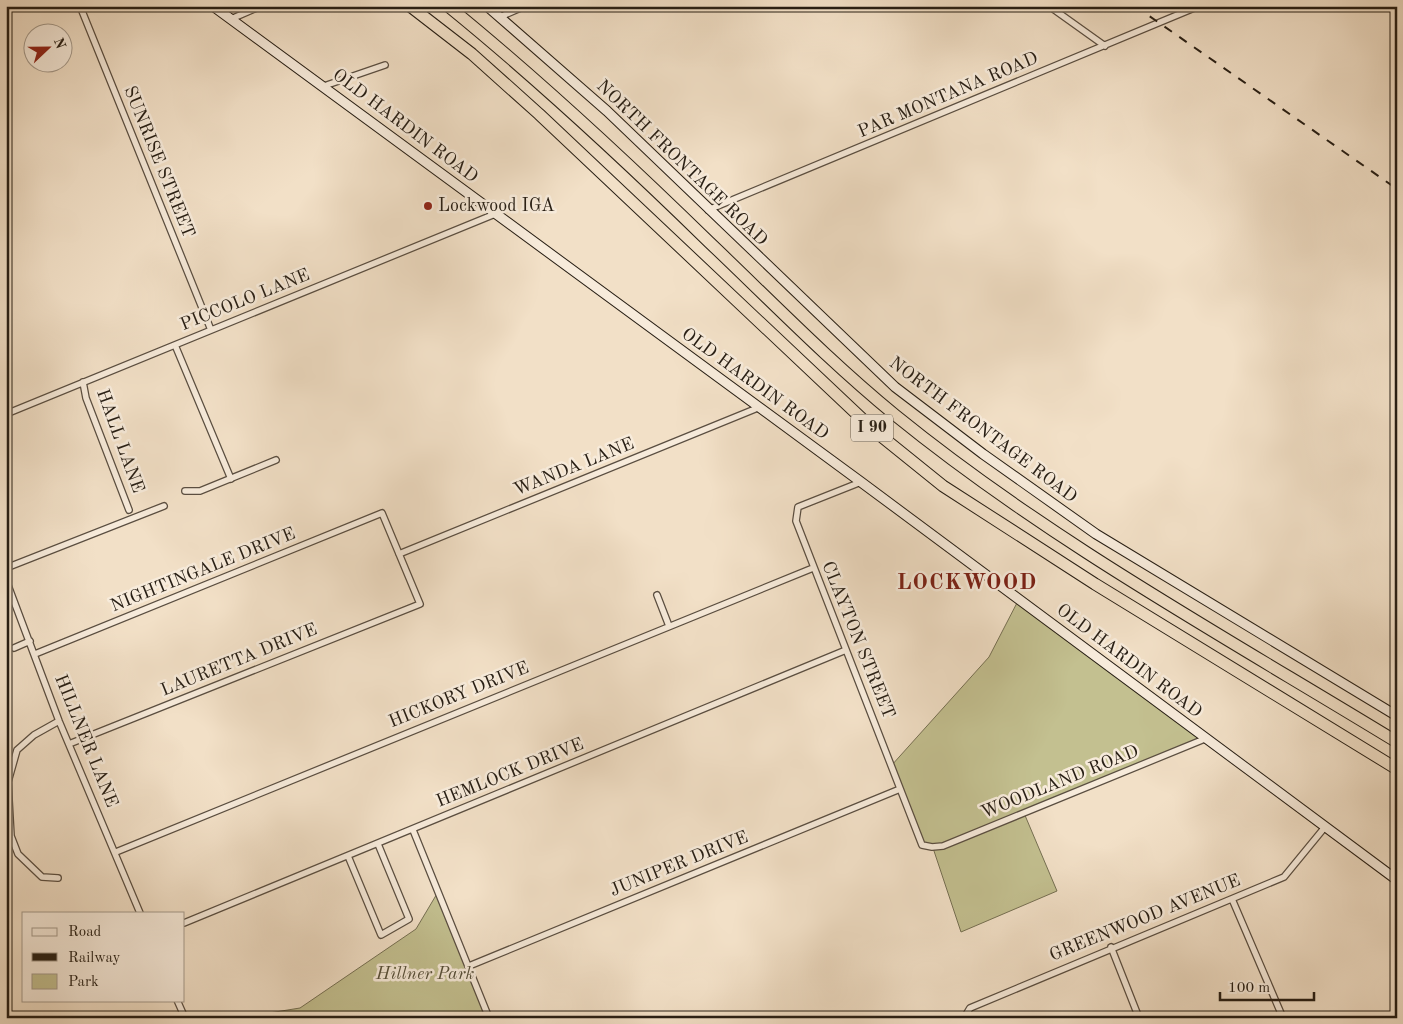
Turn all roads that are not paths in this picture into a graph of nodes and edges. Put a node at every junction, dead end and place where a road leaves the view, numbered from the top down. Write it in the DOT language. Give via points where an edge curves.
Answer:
graph roads {
  1 [pos="80,6"];
  2 [pos="213,6"];
  3 [pos="261,6"];
  4 [pos="410,6"];
  5 [pos="448,6"];
  6 [pos="487,6"];
  7 [pos="525,6"];
  8 [pos="1049,6"];
  9 [pos="1199,6"];
  10 [pos="500,17"];
  11 [pos="231,19"];
  12 [pos="1105,46"];
  13 [pos="385,65"];
  14 [pos="324,86"];
  15 [pos="708,210"];
  16 [pos="495,214"];
  17 [pos="211,330"];
  18 [pos="175,344"];
  19 [pos="83,382"];
  20 [pos="760,407"];
  21 [pos="6,414"];
  22 [pos="276,460"];
  23 [pos="231,479"];
  24 [pos="861,482"];
  25 [pos="185,491"];
  26 [pos="164,506"];
  27 [pos="129,510"];
  28 [pos="400,554"];
  29 [pos="6,568"];
  30 [pos="813,568"];
  31 [pos="6,580"];
  32 [pos="658,595"];
  33 [pos="669,626"];
  34 [pos="30,641"];
  35 [pos="14,648"];
  36 [pos="846,650"];
  37 [pos="35,654"];
  38 [pos="1397,716"];
  39 [pos="59,721"];
  40 [pos="1207,738"];
  41 [pos="1397,742"];
  42 [pos="69,744"];
  43 [pos="1397,769"];
  44 [pos="900,789"];
  45 [pos="1325,827"];
  46 [pos="413,830"];
  47 [pos="378,844"];
  48 [pos="922,845"];
  49 [pos="116,852"];
  50 [pos="348,856"];
  51 [pos="58,878"];
  52 [pos="1397,880"];
  53 [pos="1232,899"];
  54 [pos="140,912"];
  55 [pos="185,923"];
  56 [pos="1111,947"];
  57 [pos="469,966"];
  58 [pos="178,1002"];
  59 [pos="185,1018"];
  60 [pos="489,1018"];
  61 [pos="964,1018"];
  62 [pos="1139,1018"];
  63 [pos="1282,1018"];
  1 -- 17 [label="street, SUNRISE STREET"];
  2 -- 11 [label="main road, OLD HARDIN ROAD"];
  3 -- 11 [label="street"];
  4 -- 43 [label="highway, I 90" via="472,54 539,114 876,432 943,486 1094,584"];
  5 -- 41 [label="highway, I 90" via="555,96 828,357 959,465 1029,516"];
  6 -- 10 [label="main road, NORTH FRONTAGE ROAD"];
  7 -- 10 [label="street"];
  8 -- 12 [label="street"];
  9 -- 12 [label="street, PAR MONTANA ROAD"];
  10 -- 15 [label="main road, NORTH FRONTAGE ROAD" via="606,111"];
  11 -- 14 [label="main road, OLD HARDIN ROAD"];
  12 -- 15 [label="street, PAR MONTANA ROAD"];
  13 -- 14 [label="street"];
  14 -- 16 [label="main road, OLD HARDIN ROAD"];
  15 -- 38 [label="main road, NORTH FRONTAGE ROAD" via="895,387 983,454 1096,534"];
  16 -- 17 [label="street, PICCOLO LANE"];
  16 -- 20 [label="main road, OLD HARDIN ROAD"];
  17 -- 18 [label="street, PICCOLO LANE"];
  18 -- 19 [label="street, PICCOLO LANE"];
  18 -- 23 [label="street"];
  19 -- 21 [label="street, PICCOLO LANE"];
  19 -- 27 [label="street, HALL LANE" via="86,398"];
  20 -- 24 [label="main road, OLD HARDIN ROAD"];
  20 -- 28 [label="street, WANDA LANE"];
  22 -- 23 [label="street"];
  23 -- 25 [label="street" via="200,491"];
  24 -- 30 [label="street, CLAYTON STREET" via="798,507 796,521"];
  24 -- 40 [label="main road, OLD HARDIN ROAD"];
  26 -- 29 [label="street"];
  28 -- 37 [label="street, NIGHTINGALE DRIVE" via="382,514"];
  28 -- 42 [label="street, LAURETTA DRIVE" via="420,604"];
  30 -- 33 [label="street, HICKORY DRIVE"];
  30 -- 36 [label="street, CLAYTON STREET"];
  31 -- 34 [label="street, HILLNER LANE"];
  32 -- 33 [label="street"];
  33 -- 49 [label="street, HICKORY DRIVE"];
  34 -- 35 [label="street"];
  34 -- 37 [label="street, HILLNER LANE"];
  36 -- 44 [label="street, CLAYTON STREET"];
  36 -- 46 [label="street, HEMLOCK DRIVE"];
  37 -- 39 [label="street, HILLNER LANE"];
  39 -- 42 [label="street, HILLNER LANE"];
  39 -- 51 [label="street" via="34,735 17,750 8,782 11,836 18,854 42,877"];
  40 -- 45 [label="main road, OLD HARDIN ROAD"];
  40 -- 48 [label="street, WOODLAND ROAD" via="943,846 932,848"];
  42 -- 49 [label="street, HILLNER LANE"];
  44 -- 48 [label="street, CLAYTON STREET"];
  44 -- 57 [label="street, JUNIPER DRIVE"];
  45 -- 52 [label="main road, OLD HARDIN ROAD"];
  45 -- 53 [label="street, GREENWOOD AVENUE" via="1284,877"];
  46 -- 47 [label="street, HEMLOCK DRIVE"];
  46 -- 57 [label="street"];
  47 -- 50 [label="street, HEMLOCK DRIVE"];
  47 -- 50 [label="street" via="409,919 381,935"];
  49 -- 54 [label="street, HILLNER LANE"];
  50 -- 55 [label="street, HEMLOCK DRIVE"];
  53 -- 56 [label="street, GREENWOOD AVENUE"];
  53 -- 63 [label="street"];
  56 -- 61 [label="street, GREENWOOD AVENUE" via="970,1008"];
  56 -- 62 [label="street"];
  57 -- 60 [label="street"];
  58 -- 59 [label="street"];
}
